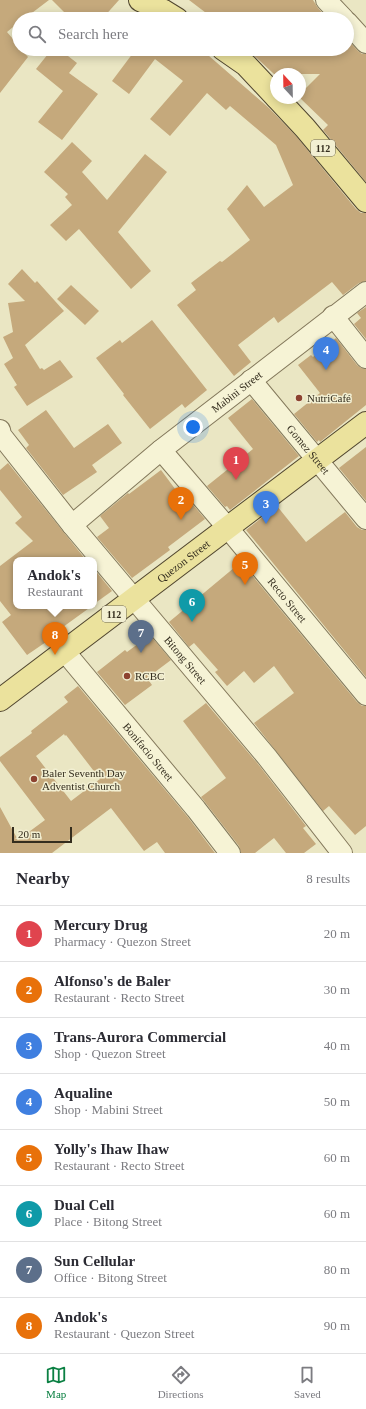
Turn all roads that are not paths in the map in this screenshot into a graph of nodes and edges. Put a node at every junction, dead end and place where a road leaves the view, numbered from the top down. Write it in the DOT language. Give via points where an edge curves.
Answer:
graph roads {
  1 [pos="140,0"];
  2 [pos="326,0"];
  3 [pos="166,12"];
  4 [pos="337,12"];
  5 [pos="354,29"];
  6 [pos="366,42"];
  7 [pos="233,56"];
  8 [pos="270,90"];
  9 [pos="284,104"];
  10 [pos="366,201"];
  11 [pos="366,292"];
  12 [pos="333,316"];
  13 [pos="366,358"];
  14 [pos="251,380"];
  15 [pos="366,423"];
  16 [pos="0,430"];
  17 [pos="161,450"];
  18 [pos="317,460"];
  19 [pos="366,519"];
  20 [pos="72,525"];
  21 [pos="228,527"];
  22 [pos="134,598"];
  23 [pos="65,652"];
  24 [pos="366,695"];
  25 [pos="0,700"];
  26 [pos="230,853"];
  27 [pos="342,853"];
  1 -- 3 [label="main road"];
  2 -- 4 [label="street"];
  5 -- 6 [label="street"];
  7 -- 8 [label="main road, 112" via="246,65"];
  9 -- 10 [label="main road, 112"];
  11 -- 12 [label="street, Mabini Street"];
  12 -- 13 [label="street"];
  12 -- 14 [label="street, Mabini Street"];
  14 -- 17 [label="street, Mabini Street"];
  14 -- 18 [label="street, Gomez Street"];
  15 -- 18 [label="main road, Quezon Street / 112"];
  16 -- 20 [label="street, Bitong Street"];
  17 -- 20 [label="street, Mabini Street"];
  17 -- 21 [label="street, Recto Street"];
  18 -- 19 [label="street, Gomez Street"];
  18 -- 21 [label="main road, Quezon Street / 112"];
  20 -- 22 [label="street, Bitong Street"];
  21 -- 22 [label="main road, Quezon Street / 112"];
  21 -- 24 [label="street, Recto Street"];
  22 -- 23 [label="main road, Quezon Street / 112"];
  22 -- 27 [label="street, Bitong Street" via="267,757"];
  23 -- 25 [label="main road, Quezon Street / 112"];
  23 -- 26 [label="street, Bonifacio Street"];
}
